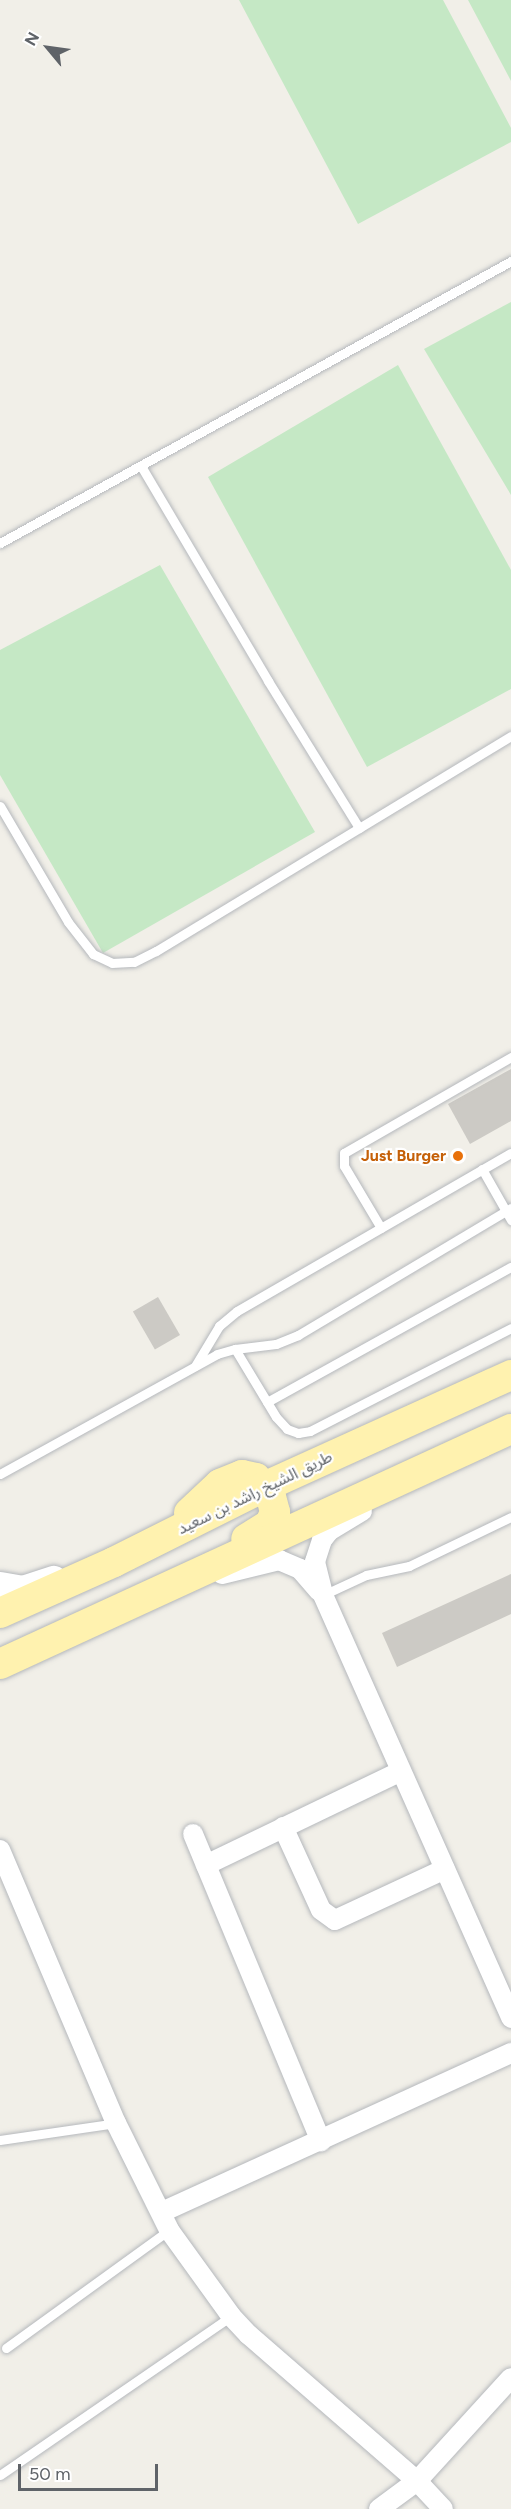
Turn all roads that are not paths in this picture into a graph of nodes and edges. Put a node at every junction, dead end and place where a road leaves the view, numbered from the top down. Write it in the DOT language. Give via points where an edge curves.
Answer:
graph roads {
  1 [pos="511,261"];
  2 [pos="141,465"];
  3 [pos="0,543"];
  4 [pos="511,736"];
  5 [pos="0,806"];
  6 [pos="359,828"];
  7 [pos="511,1057"];
  8 [pos="511,1153"];
  9 [pos="482,1169"];
  10 [pos="508,1209"];
  11 [pos="511,1220"];
  12 [pos="381,1228"];
  13 [pos="511,1267"];
  14 [pos="511,1328"];
  15 [pos="235,1349"];
  16 [pos="195,1366"];
  17 [pos="507,1375"];
  18 [pos="267,1402"];
  19 [pos="511,1429"];
  20 [pos="0,1474"];
  21 [pos="404,1477"];
  22 [pos="264,1487"];
  23 [pos="511,1516"];
  24 [pos="114,1562"];
  25 [pos="180,1581"];
  26 [pos="0,1585"];
  27 [pos="323,1595"];
  28 [pos="0,1613"];
  29 [pos="2,1664"];
  30 [pos="401,1771"];
  31 [pos="283,1827"];
  32 [pos="193,1834"];
  33 [pos="0,1850"];
  34 [pos="206,1865"];
  35 [pos="445,1869"];
  36 [pos="511,2018"];
  37 [pos="511,2053"];
  38 [pos="116,2123"];
  39 [pos="0,2140"];
  40 [pos="321,2141"];
  41 [pos="166,2221"];
  42 [pos="231,2316"];
  43 [pos="6,2348"];
  44 [pos="511,2378"];
  45 [pos="0,2475"];
  46 [pos="417,2481"];
  47 [pos="379,2509"];
  48 [pos="442,2509"];
  1 -- 2 [label="lane"];
  2 -- 3 [label="lane"];
  2 -- 6 [label="lane"];
  4 -- 6 [label="lane"];
  5 -- 6 [label="lane" via="68,921 93,954 112,963 134,962 156,951"];
  7 -- 12 [label="lane" via="345,1153 344,1166"];
  8 -- 9 [label="lane"];
  9 -- 10 [label="lane"];
  9 -- 12 [label="lane"];
  10 -- 11 [label="lane"];
  10 -- 15 [label="lane" via="298,1335 262,1347"];
  12 -- 16 [label="lane" via="228,1318 212,1335"];
  13 -- 18 [label="lane"];
  14 -- 18 [label="lane" via="310,1431 297,1433 287,1429"];
  15 -- 16 [label="lane"];
  15 -- 18 [label="lane"];
  16 -- 20 [label="lane"];
  17 -- 22 [label="main road, طريق الشيخ راشد بن سعيد"];
  19 -- 21 [label="main road"];
  21 -- 25 [label="main road"];
  21 -- 27 [label="street" via="322,1540 315,1562"];
  22 -- 24 [label="main road, طريق الشيخ راشد بن سعيد"];
  22 -- 25 [label="main road" via="272,1497 274,1512 270,1524"];
  23 -- 27 [label="lane" via="409,1566 366,1575"];
  24 -- 26 [label="street" via="87,1565 22,1589"];
  24 -- 28 [label="main road, طريق الشيخ راشد بن سعيد"];
  25 -- 27 [label="street" via="209,1578 279,1560 300,1569"];
  25 -- 29 [label="main road"];
  27 -- 30 [label="street"];
  30 -- 31 [label="street"];
  30 -- 35 [label="street"];
  31 -- 34 [label="street"];
  31 -- 35 [label="street" via="321,1910 335,1920"];
  32 -- 34 [label="street"];
  33 -- 38 [label="street"];
  34 -- 40 [label="street"];
  35 -- 36 [label="street"];
  37 -- 40 [label="street"];
  38 -- 39 [label="lane"];
  38 -- 41 [label="street"];
  40 -- 41 [label="street"];
  41 -- 42 [label="street"];
  41 -- 43 [label="lane"];
  42 -- 45 [label="lane"];
  42 -- 46 [label="street" via="267,2353"];
  44 -- 46 [label="street"];
  46 -- 47 [label="street"];
  46 -- 48 [label="street"];
}
